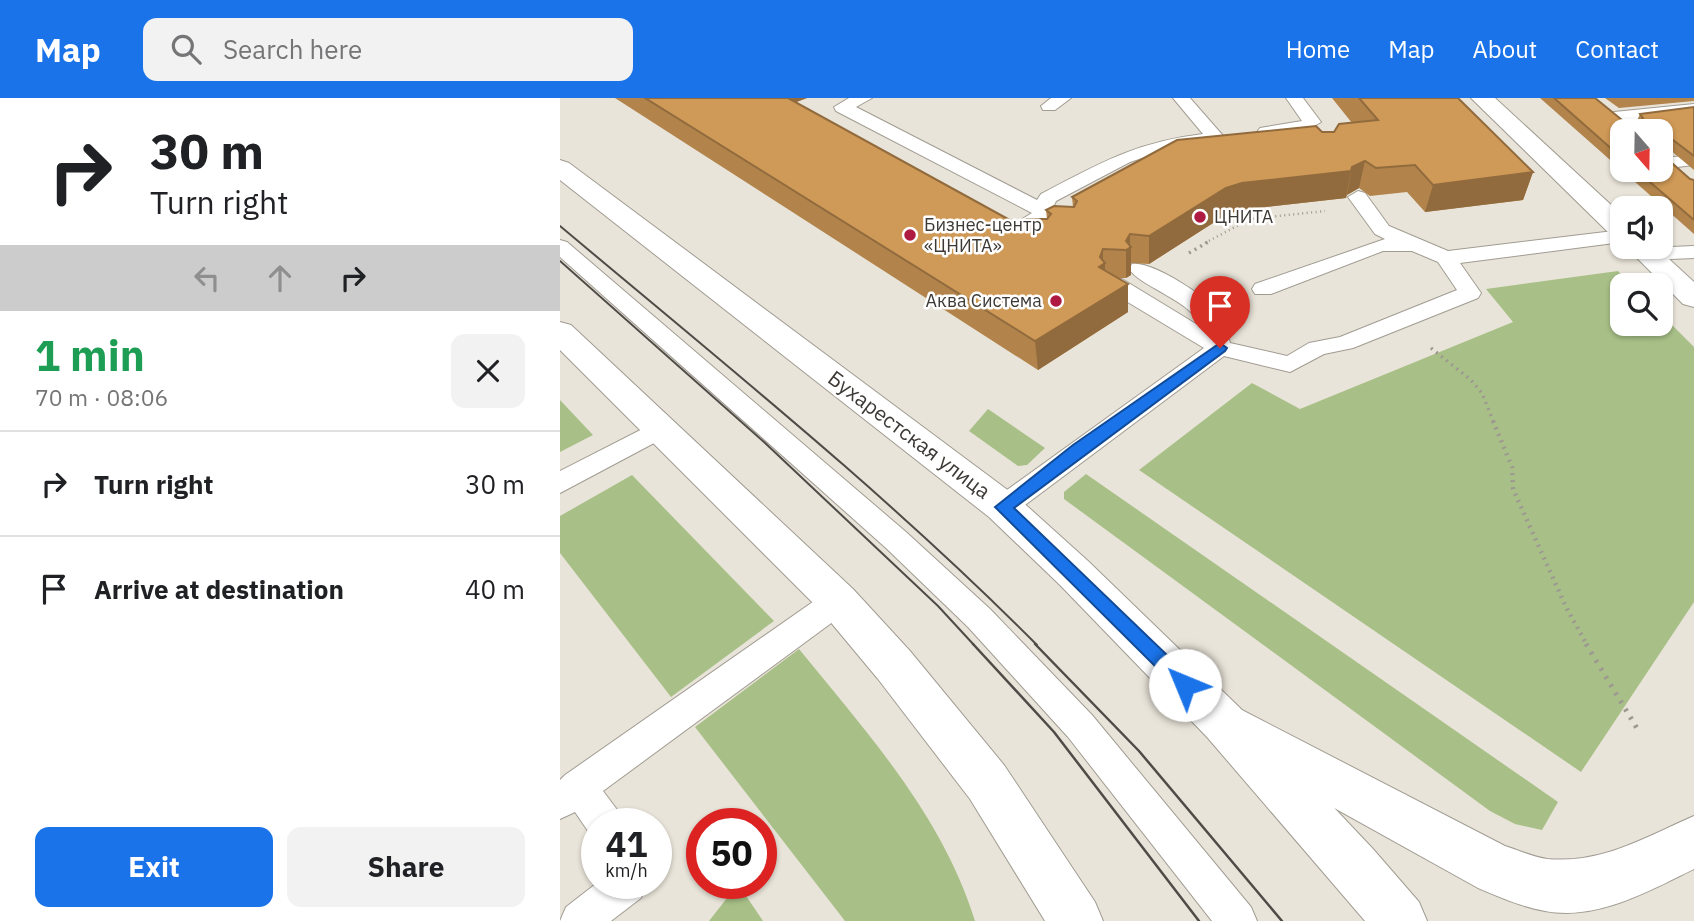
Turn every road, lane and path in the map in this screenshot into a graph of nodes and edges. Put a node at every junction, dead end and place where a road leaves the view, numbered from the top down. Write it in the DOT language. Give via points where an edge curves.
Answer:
graph roads {
  1 [pos="864,98"];
  2 [pos="1181,98"];
  3 [pos="1294,98"];
  4 [pos="1482,98"];
  5 [pos="1599,104"];
  6 [pos="1694,109"];
  7 [pos="1614,117"];
  8 [pos="1617,119"];
  9 [pos="1304,127"];
  10 [pos="1254,133"];
  11 [pos="1317,144"];
  12 [pos="1673,162"];
  13 [pos="560,168"];
  14 [pos="1690,168"];
  15 [pos="1361,202"];
  16 [pos="1047,217"];
  17 [pos="1610,219"];
  18 [pos="1610,238"];
  19 [pos="1040,242"];
  20 [pos="1413,245"];
  21 [pos="560,246"];
  22 [pos="1673,252"];
  23 [pos="1694,252"];
  24 [pos="1446,258"];
  25 [pos="1653,259"];
  26 [pos="1147,273"];
  27 [pos="1114,284"];
  28 [pos="1263,289"];
  29 [pos="1694,298"];
  30 [pos="1397,322"];
  31 [pos="560,332"];
  32 [pos="1220,348"];
  33 [pos="662,428"];
  34 [pos="560,483"];
  35 [pos="1003,507"];
  36 [pos="838,601"];
  37 [pos="1223,722"];
  38 [pos="1637,730"];
  39 [pos="566,792"];
  40 [pos="586,808"];
  41 [pos="1694,842"];
  42 [pos="607,899"];
  43 [pos="580,921"];
  44 [pos="1076,921"];
  45 [pos="1237,921"];
  46 [pos="1400,921"];
  1 -- 16 [label="lane" via="842,107"];
  2 -- 16 [label="lane" via="1222,137 1166,144 1124,158 1048,198"];
  3 -- 9 [label="lane" via="1312,122"];
  4 -- 17 [label="main road"];
  5 -- 7 [label="lane"];
  6 -- 7 [label="lane"];
  7 -- 8 [label="lane"];
  9 -- 10 [label="lane"];
  9 -- 11 [label="lane"];
  12 -- 14 [label="lane"];
  13 -- 35 [label="main road, Бухарестская улица"];
  15 -- 20 [label="lane" via="1382,230"];
  15 -- 26 [label="path" via="1250,219"];
  16 -- 19 [label="lane" via="1016,229"];
  18 -- 24 [label="lane"];
  20 -- 24 [label="lane"];
  20 -- 28 [label="lane" via="1381,245"];
  21 -- 45 [label="lane" via="979,618 1080,726"];
  22 -- 23 [label="lane"];
  24 -- 30 [label="lane" via="1470,293"];
  25 -- 29 [label="main road"];
  26 -- 32 [label="lane" via="1209,315"];
  27 -- 32 [label="lane"];
  30 -- 32 [label="lane" via="1345,343 1317,348 1290,365"];
  30 -- 38 [label="path" via="1482,393 1513,467 1513,489 1566,607"];
  31 -- 33 [label="main road"];
  32 -- 35 [label="lane"];
  33 -- 34 [label="lane"];
  33 -- 36 [label="main road"];
  35 -- 37 [label="main road, Бухарестская улица"];
  36 -- 39 [label="lane"];
  36 -- 44 [label="main road" via="987,782"];
  37 -- 41 [label="main road" via="1496,870 1546,885 1585,884 1623,876"];
  37 -- 46 [label="main road, Бухарестская улица"];
  39 -- 40 [label="lane"];
  42 -- 43 [label="lane"];
}
